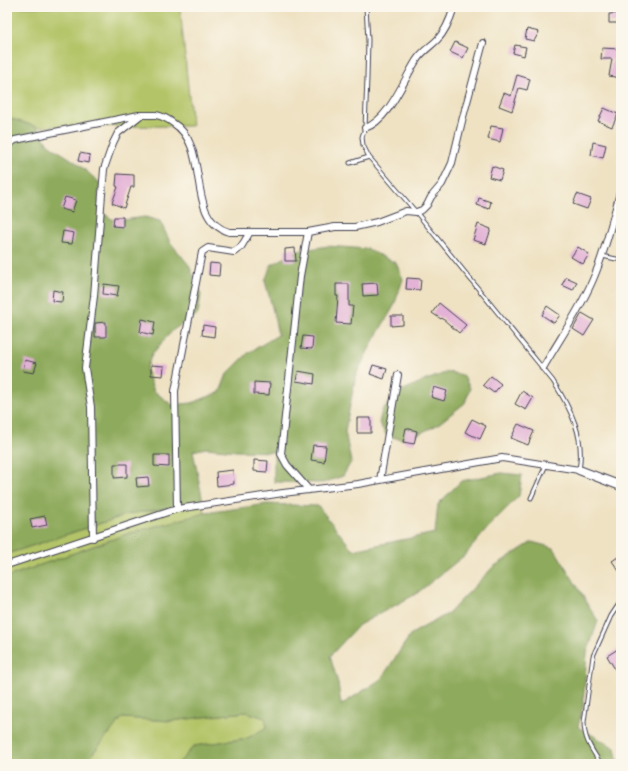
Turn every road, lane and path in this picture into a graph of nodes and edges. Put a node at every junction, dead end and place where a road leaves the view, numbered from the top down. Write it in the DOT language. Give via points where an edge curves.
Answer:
graph roads {
  1 [pos="366,7"];
  2 [pos="454,7"];
  3 [pos="483,43"];
  4 [pos="141,115"];
  5 [pos="365,128"];
  6 [pos="7,146"];
  7 [pos="369,157"];
  8 [pos="350,163"];
  9 [pos="621,189"];
  10 [pos="416,212"];
  11 [pos="250,232"];
  12 [pos="308,232"];
  13 [pos="602,256"];
  14 [pos="621,260"];
  15 [pos="543,368"];
  16 [pos="398,376"];
  17 [pos="546,465"];
  18 [pos="579,470"];
  19 [pos="380,480"];
  20 [pos="621,486"];
  21 [pos="308,490"];
  22 [pos="531,498"];
  23 [pos="177,509"];
  24 [pos="92,538"];
  25 [pos="7,565"];
  26 [pos="621,601"];
  27 [pos="601,764"];
  1 -- 5 [label="lane" via="368,40"];
  2 -- 5 [label="street" via="439,38 416,60 397,96 380,118"];
  3 -- 10 [label="street" via="452,163 442,184 427,205"];
  4 -- 6 [label="street" via="15,140"];
  4 -- 11 [label="street" via="157,115 183,129 193,149 206,213 222,231"];
  4 -- 24 [label="street" via="118,133 104,169 94,296 84,368 90,407"];
  5 -- 7 [label="lane" via="363,145"];
  7 -- 8 [label="lane"];
  7 -- 10 [label="lane"];
  9 -- 13 [label="street"];
  10 -- 12 [label="street" via="406,211 355,227 335,227"];
  10 -- 15 [label="lane"];
  11 -- 12 [label="street"];
  11 -- 23 [label="street" via="241,247 234,252 208,248 202,252 175,391"];
  12 -- 21 [label="street" via="300,276 281,454"];
  13 -- 14 [label="lane"];
  13 -- 15 [label="street" via="579,308"];
  15 -- 18 [label="lane" via="571,410 581,448"];
  16 -- 19 [label="street"];
  17 -- 18 [label="street"];
  17 -- 19 [label="street" via="502,458"];
  17 -- 22 [label="lane"];
  18 -- 20 [label="street"];
  19 -- 21 [label="street"];
  21 -- 23 [label="street"];
  23 -- 24 [label="street"];
  24 -- 25 [label="street"];
  26 -- 27 [label="lane" via="593,656 584,722 584,733"];
}
